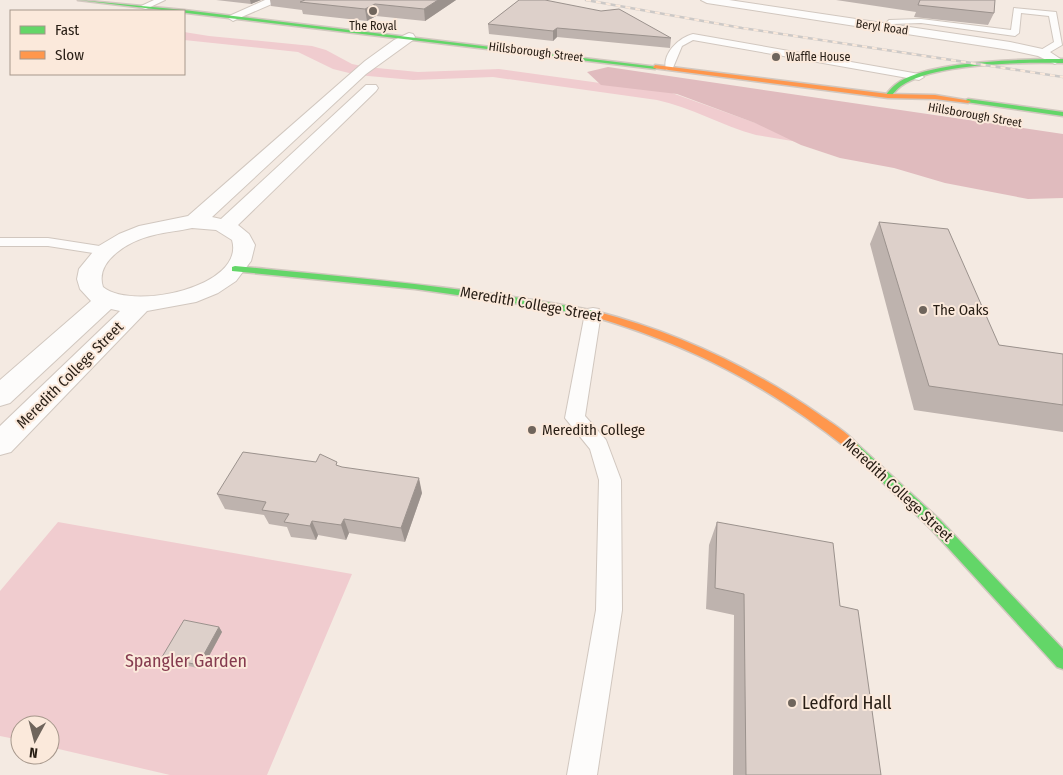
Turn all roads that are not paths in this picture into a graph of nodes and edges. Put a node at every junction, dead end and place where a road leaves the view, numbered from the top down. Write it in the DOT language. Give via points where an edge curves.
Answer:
graph roads {
  1 [pos="80,0"];
  2 [pos="161,0"];
  3 [pos="275,0"];
  4 [pos="707,0"];
  5 [pos="142,7"];
  6 [pos="173,10"];
  7 [pos="185,11"];
  8 [pos="233,17"];
  9 [pos="886,28"];
  10 [pos="408,37"];
  11 [pos="426,39"];
  12 [pos="1042,52"];
  13 [pos="1059,60"];
  14 [pos="393,67"];
  15 [pos="669,68"];
  16 [pos="919,77"];
  17 [pos="379,79"];
  18 [pos="888,96"];
  19 [pos="940,110"];
  20 [pos="1063,114"];
  21 [pos="244,176"];
  22 [pos="275,180"];
  23 [pos="191,222"];
  24 [pos="225,226"];
  25 [pos="0,242"];
  26 [pos="106,251"];
  27 [pos="235,269"];
  28 [pos="107,300"];
  29 [pos="140,305"];
  30 [pos="593,313"];
  31 [pos="0,396"];
  32 [pos="0,444"];
  33 [pos="1063,661"];
  34 [pos="582,775"];
  1 -- 5 [label="main road, Hillsborough Street"];
  2 -- 5 [label="lane"];
  3 -- 8 [label="street"];
  4 -- 9 [label="street, Beryl Road"];
  5 -- 6 [label="main road, Hillsborough Street"];
  7 -- 8 [label="main road, Hillsborough Street"];
  8 -- 10 [label="main road, Hillsborough Street"];
  9 -- 12 [label="street, Beryl Road"];
  9 -- 12 [label="lane" via="889,22 908,20 1015,33 1017,10 1053,14 1059,43"];
  10 -- 11 [label="main road, Hillsborough Street"];
  10 -- 21 [label="street, Meredith College Street" via="363,70"];
  11 -- 14 [label="street"];
  11 -- 15 [label="main road, Hillsborough Street"];
  12 -- 13 [label="street, Beryl Road"];
  13 -- 16 [label="main road, Beryl Road" via="968,64"];
  15 -- 16 [label="lane" via="679,42 693,37"];
  15 -- 18 [label="main road, Hillsborough Street"];
  16 -- 18 [label="main road, Beryl Road" via="890,89"];
  17 -- 22 [label="street"];
  18 -- 19 [label="main road, Hillsborough Street"];
  18 -- 20 [label="main road, Hillsborough Street" via="935,97"];
  21 -- 22 [label="street"];
  21 -- 23 [label="street, Meredith College Street"];
  22 -- 24 [label="street"];
  23 -- 24 [label="street, Meredith College Street"];
  23 -- 26 [label="street, Meredith College Street" via="145,231"];
  24 -- 27 [label="street, Meredith College Street" via="238,234 245,244 244,256"];
  25 -- 26 [label="lane" via="48,242"];
  26 -- 28 [label="street, Meredith College Street" via="93,265 88,279 93,291"];
  27 -- 29 [label="street, Meredith College Street" via="219,283 195,294 168,302"];
  27 -- 30 [label="main road, Meredith College Street" via="347,277"];
  28 -- 29 [label="street, Meredith College Street"];
  28 -- 31 [label="street, Meredith College Street"];
  29 -- 32 [label="street, Meredith College Street"];
  30 -- 33 [label="main road, Meredith College Street" via="664,335 743,370 847,441 944,533"];
  30 -- 34 [label="lane" via="575,418 599,446 610,480 609,610"];
}
